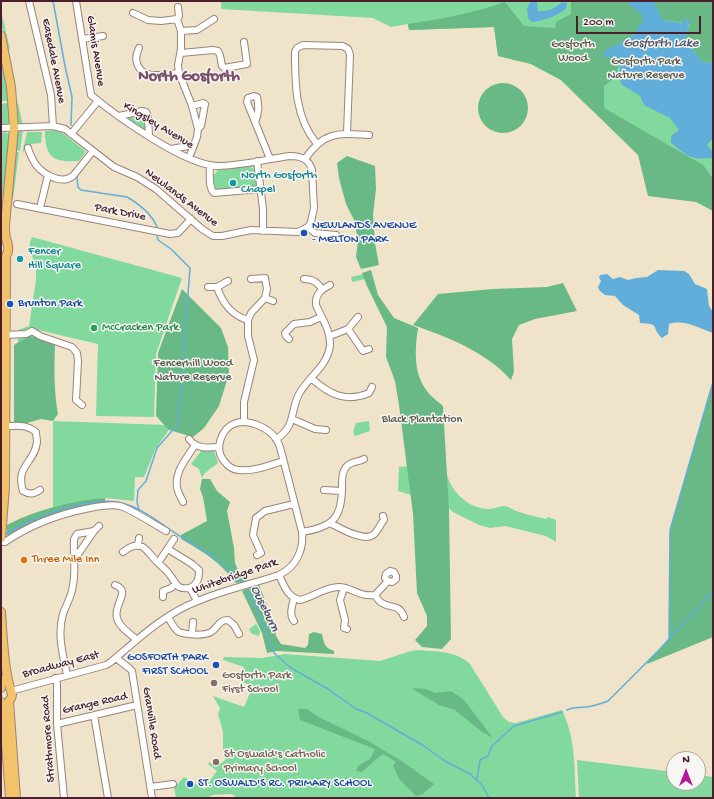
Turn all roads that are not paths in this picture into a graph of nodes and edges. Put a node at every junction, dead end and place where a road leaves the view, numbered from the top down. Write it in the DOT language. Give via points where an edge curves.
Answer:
graph roads {
  1 [pos="29,1"];
  2 [pos="76,1"];
  3 [pos="178,7"];
  4 [pos="132,13"];
  5 [pos="177,19"];
  6 [pos="214,19"];
  7 [pos="181,31"];
  8 [pos="1,36"];
  9 [pos="103,36"];
  10 [pos="82,40"];
  11 [pos="244,42"];
  12 [pos="138,48"];
  13 [pos="180,52"];
  14 [pos="179,73"];
  15 [pos="98,101"];
  16 [pos="192,106"];
  17 [pos="119,116"];
  18 [pos="255,122"];
  19 [pos="53,126"];
  20 [pos="1,128"];
  21 [pos="14,128"];
  22 [pos="198,129"];
  23 [pos="347,133"];
  24 [pos="71,134"];
  25 [pos="369,135"];
  26 [pos="149,136"];
  27 [pos="317,144"];
  28 [pos="194,145"];
  29 [pos="28,148"];
  30 [pos="171,149"];
  31 [pos="93,151"];
  32 [pos="189,158"];
  33 [pos="270,159"];
  34 [pos="305,159"];
  35 [pos="257,161"];
  36 [pos="210,165"];
  37 [pos="48,175"];
  38 [pos="261,189"];
  39 [pos="17,204"];
  40 [pos="40,208"];
  41 [pos="191,219"];
  42 [pos="308,227"];
  43 [pos="263,230"];
  44 [pos="336,235"];
  45 [pos="4,238"];
  46 [pos="3,257"];
  47 [pos="251,279"];
  48 [pos="304,279"];
  49 [pos="228,281"];
  50 [pos="330,285"];
  51 [pos="208,287"];
  52 [pos="217,287"];
  53 [pos="322,289"];
  54 [pos="265,298"];
  55 [pos="273,301"];
  56 [pos="321,317"];
  57 [pos="358,317"];
  58 [pos="290,319"];
  59 [pos="248,320"];
  60 [pos="294,324"];
  61 [pos="348,329"];
  62 [pos="5,335"];
  63 [pos="330,336"];
  64 [pos="289,339"];
  65 [pos="365,352"];
  66 [pos="312,378"];
  67 [pos="374,398"];
  68 [pos="82,405"];
  69 [pos="292,419"];
  70 [pos="244,422"];
  71 [pos="6,426"];
  72 [pos="326,430"];
  73 [pos="189,438"];
  74 [pos="276,439"];
  75 [pos="196,445"];
  76 [pos="218,447"];
  77 [pos="283,461"];
  78 [pos="363,461"];
  79 [pos="40,490"];
  80 [pos="177,490"];
  81 [pos="324,490"];
  82 [pos="342,491"];
  83 [pos="170,493"];
  84 [pos="183,502"];
  85 [pos="294,504"];
  86 [pos="385,519"];
  87 [pos="330,523"];
  88 [pos="166,531"];
  89 [pos="302,532"];
  90 [pos="1,533"];
  91 [pos="1,538"];
  92 [pos="139,538"];
  93 [pos="174,539"];
  94 [pos="1,542"];
  95 [pos="138,546"];
  96 [pos="168,549"];
  97 [pos="123,552"];
  98 [pos="260,553"];
  99 [pos="74,560"];
  100 [pos="158,563"];
  101 [pos="279,575"];
  102 [pos="388,581"];
  103 [pos="175,584"];
  104 [pos="115,585"];
  105 [pos="190,588"];
  106 [pos="344,588"];
  107 [pos="162,592"];
  108 [pos="375,595"];
  109 [pos="294,598"];
  110 [pos="197,601"];
  111 [pos="1,612"];
  112 [pos="168,617"];
  113 [pos="404,617"];
  114 [pos="294,621"];
  115 [pos="193,622"];
  116 [pos="344,629"];
  117 [pos="192,634"];
  118 [pos="239,634"];
  119 [pos="136,639"];
  120 [pos="116,658"];
  121 [pos="67,675"];
  122 [pos="55,678"];
  123 [pos="1,679"];
  124 [pos="1,688"];
  125 [pos="11,690"];
  126 [pos="4,701"];
  127 [pos="137,705"];
  128 [pos="94,715"];
  129 [pos="57,724"];
  130 [pos="173,784"];
  131 [pos="150,787"];
  132 [pos="10,798"];
  133 [pos="16,798"];
  134 [pos="64,798"];
  135 [pos="108,798"];
  136 [pos="152,798"];
  1 -- 19 [label="street, Easedale Avenue" via="50,95"];
  2 -- 10 [label="street, Glamis Avenue"];
  3 -- 5 [label="street"];
  4 -- 5 [label="street" via="148,20"];
  5 -- 7 [label="street"];
  6 -- 7 [label="street" via="197,30"];
  7 -- 13 [label="street"];
  8 -- 21 [label="main road" via="11,87"];
  9 -- 10 [label="street"];
  10 -- 15 [label="street, Glamis Avenue" via="91,95"];
  11 -- 13 [label="street" via="247,64 224,68 218,51"];
  12 -- 14 [label="street" via="136,62 143,72 154,75"];
  13 -- 14 [label="street"];
  14 -- 16 [label="street"];
  15 -- 17 [label="street, Kingsley Avenue"];
  15 -- 24 [label="street"];
  16 -- 22 [label="street"];
  16 -- 22 [label="street" via="205,104"];
  17 -- 26 [label="street, Kingsley Avenue"];
  17 -- 26 [label="street" via="146,112"];
  18 -- 33 [label="street"];
  19 -- 21 [label="street, Newlands Avenue"];
  19 -- 24 [label="street, Newlands Avenue" via="61,127"];
  20 -- 21 [label="street, Newlands Avenue"];
  21 -- 45 [label="main road"];
  22 -- 28 [label="street"];
  23 -- 25 [label="street"];
  23 -- 27 [label="street" via="337,134"];
  23 -- 27 [label="street" via="350,55 348,49 343,46 303,45 295,52 296,96 300,114"];
  24 -- 31 [label="street, Newlands Avenue"];
  26 -- 30 [label="street, Kingsley Avenue"];
  27 -- 34 [label="street"];
  28 -- 30 [label="street"];
  28 -- 32 [label="street"];
  29 -- 37 [label="street" via="33,161"];
  30 -- 32 [label="street, Kingsley Avenue"];
  31 -- 37 [label="street" via="69,179 58,179"];
  31 -- 41 [label="street, Newlands Avenue" via="114,167 147,183"];
  32 -- 36 [label="street, Kingsley Avenue"];
  33 -- 34 [label="street, Kingsley Avenue" via="296,156"];
  33 -- 35 [label="street, Kingsley Avenue"];
  34 -- 42 [label="street" via="310,165 313,178 313,217"];
  35 -- 36 [label="street, Kingsley Avenue"];
  35 -- 38 [label="street"];
  36 -- 38 [label="street" via="210,185 214,193"];
  37 -- 40 [label="street"];
  38 -- 43 [label="street"];
  39 -- 40 [label="street, Park Drive"];
  40 -- 41 [label="street, Park Drive" via="174,234 182,230"];
  41 -- 43 [label="street, Newlands Avenue" via="213,236"];
  42 -- 43 [label="street, Newlands Avenue" via="298,232"];
  42 -- 44 [label="street" via="315,233"];
  45 -- 46 [label="main road" via="9,246"];
  46 -- 62 [label="main road"];
  47 -- 54 [label="street" via="265,278"];
  48 -- 53 [label="street" via="313,280"];
  49 -- 52 [label="street"];
  50 -- 53 [label="street"];
  51 -- 52 [label="street"];
  52 -- 59 [label="street" via="225,304 239,317"];
  53 -- 56 [label="street" via="315,300"];
  54 -- 55 [label="street"];
  54 -- 59 [label="street"];
  56 -- 60 [label="street" via="310,322"];
  56 -- 63 [label="street"];
  57 -- 61 [label="street"];
  58 -- 60 [label="street"];
  59 -- 70 [label="street" via="248,336 254,360 244,402"];
  60 -- 64 [label="street" via="286,333"];
  61 -- 63 [label="street"];
  61 -- 65 [label="street"];
  62 -- 68 [label="street" via="26,334 32,331 72,347 77,353 78,361 74,400"];
  62 -- 71 [label="main road"];
  63 -- 66 [label="street" via="326,360"];
  66 -- 67 [label="street" via="326,390 342,397 362,396 370,390"];
  66 -- 69 [label="street" via="295,402"];
  69 -- 72 [label="street" via="315,429"];
  69 -- 74 [label="street" via="286,432"];
  70 -- 74 [label="street" via="264,428"];
  70 -- 76 [label="street" via="235,423 226,429"];
  71 -- 79 [label="street" via="30,427 36,432 37,442 21,472 21,483 23,491 28,494 35,494"];
  71 -- 90 [label="main road"];
  73 -- 75 [label="street"];
  74 -- 77 [label="street"];
  75 -- 76 [label="street" via="200,448"];
  75 -- 80 [label="street" via="178,474"];
  76 -- 77 [label="street" via="227,466 237,470 247,471"];
  77 -- 85 [label="street, Whitebridge Park"];
  78 -- 82 [label="street" via="348,465 343,472"];
  80 -- 83 [label="street"];
  80 -- 84 [label="street"];
  81 -- 82 [label="street"];
  82 -- 87 [label="street" via="340,507"];
  85 -- 89 [label="street, Whitebridge Park"];
  85 -- 98 [label="street" via="253,516 253,535"];
  86 -- 87 [label="street" via="373,535 365,538"];
  87 -- 89 [label="street" via="323,528"];
  88 -- 94 [label="street" via="124,508 108,506 52,517"];
  89 -- 101 [label="street, Whitebridge Park" via="302,545 298,557 291,567"];
  90 -- 91 [label="main road"];
  92 -- 95 [label="street"];
  93 -- 96 [label="street"];
  95 -- 97 [label="street"];
  95 -- 100 [label="street" via="145,547"];
  96 -- 100 [label="street"];
  96 -- 105 [label="street" via="192,564 201,575"];
  99 -- 99 [label="street" via="74,536 96,528"];
  99 -- 121 [label="street" via="73,588 63,614 60,633"];
  100 -- 103 [label="street"];
  101 -- 109 [label="street" via="288,593"];
  101 -- 110 [label="street, Whitebridge Park"];
  102 -- 108 [label="street"];
  103 -- 105 [label="street" via="182,588"];
  103 -- 107 [label="street"];
  104 -- 119 [label="street" via="124,586 116,618"];
  105 -- 110 [label="street"];
  106 -- 108 [label="street" via="364,596"];
  106 -- 109 [label="street" via="335,587 300,600"];
  106 -- 116 [label="street" via="340,600 345,620"];
  108 -- 113 [label="street" via="381,603 398,608"];
  109 -- 114 [label="street" via="291,610"];
  110 -- 112 [label="street, Whitebridge Park"];
  111 -- 125 [label="main road" via="7,675"];
  112 -- 117 [label="street" via="180,632"];
  112 -- 119 [label="street, Whitebridge Park"];
  115 -- 117 [label="street"];
  117 -- 118 [label="street" via="209,633 223,620 228,620 234,625"];
  119 -- 120 [label="street, Whitebridge Park"];
  120 -- 121 [label="street, Broadway East" via="106,665"];
  120 -- 127 [label="street, Granville Road" via="132,671"];
  121 -- 122 [label="street, Broadway East"];
  122 -- 125 [label="street, Broadway East"];
  122 -- 129 [label="street, Strathmore Road"];
  123 -- 124 [label="main road"];
  124 -- 125 [label="main road"];
  125 -- 126 [label="main road" via="12,695"];
  126 -- 132 [label="main road"];
  126 -- 133 [label="main road"];
  127 -- 128 [label="street, Grange Road"];
  127 -- 131 [label="street, Granville Road"];
  128 -- 129 [label="street, Grange Road"];
  128 -- 135 [label="street"];
  129 -- 134 [label="street, Strathmore Road"];
  130 -- 131 [label="street"];
  131 -- 136 [label="street, Granville Road"];
}
